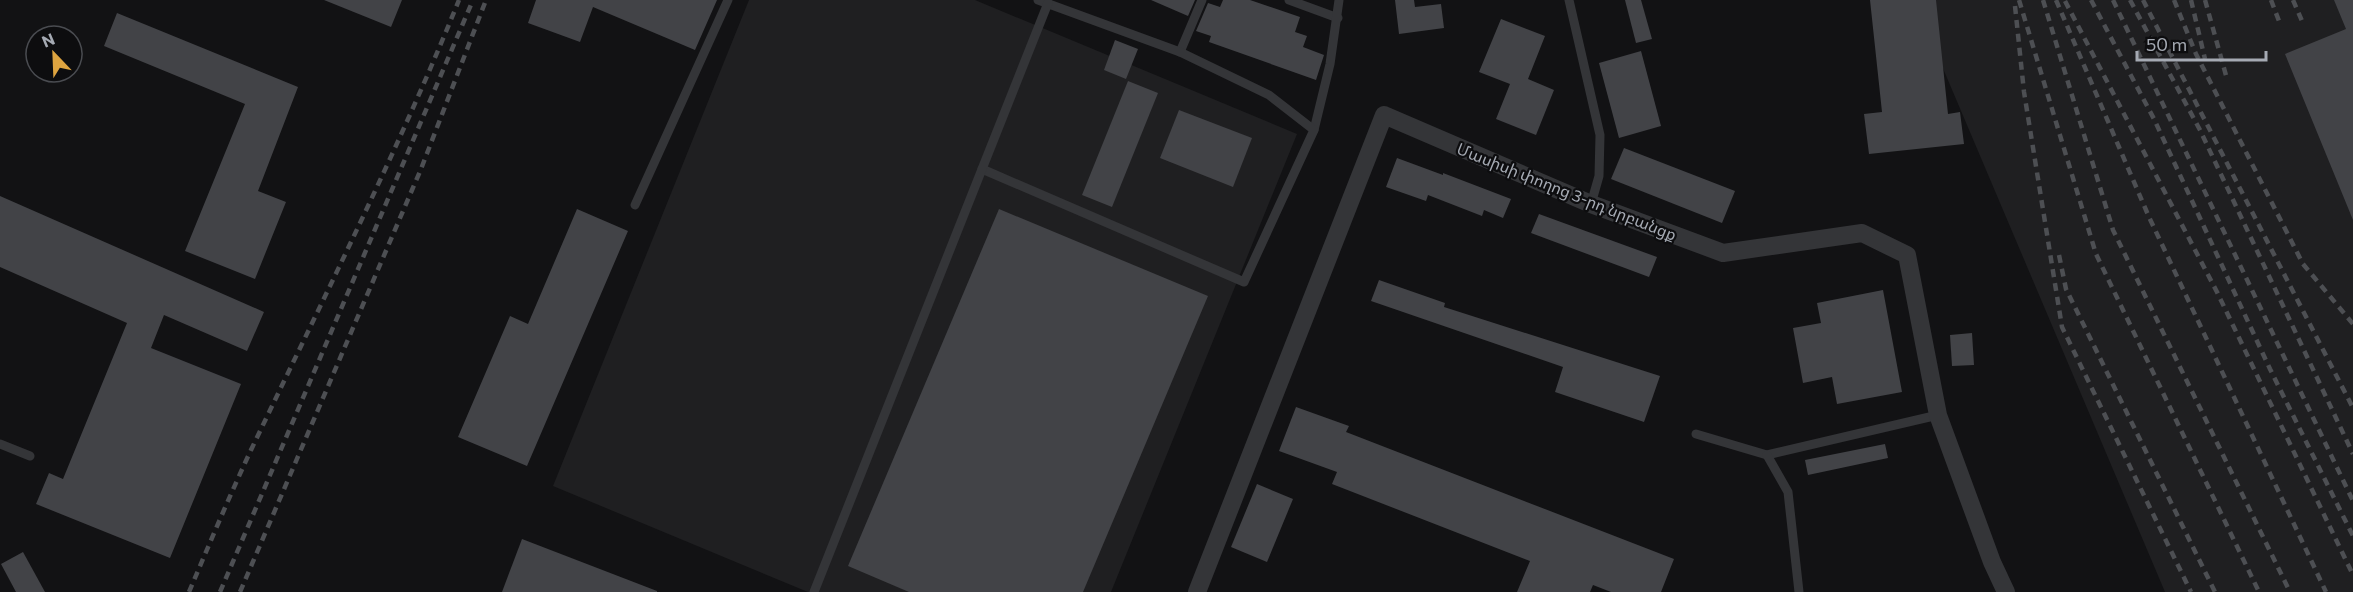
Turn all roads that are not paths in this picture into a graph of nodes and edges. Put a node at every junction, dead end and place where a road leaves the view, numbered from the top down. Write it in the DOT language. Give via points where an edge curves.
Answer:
graph roads {
  1 [pos="728,0"];
  2 [pos="1202,0"];
  3 [pos="1289,0"];
  4 [pos="1339,0"];
  5 [pos="1569,0"];
  6 [pos="1043,2"];
  7 [pos="1338,18"];
  8 [pos="1180,52"];
  9 [pos="1314,130"];
  10 [pos="982,169"];
  11 [pos="1591,204"];
  12 [pos="635,205"];
  13 [pos="1938,415"];
  14 [pos="1696,434"];
  15 [pos="0,444"];
  16 [pos="1767,455"];
  17 [pos="30,456"];
  18 [pos="814,592"];
  19 [pos="1197,592"];
  20 [pos="1799,592"];
  21 [pos="2006,592"];
  1 -- 12 [label="lane"];
  2 -- 8 [label="lane"];
  3 -- 7 [label="lane"];
  4 -- 7 [label="lane"];
  5 -- 11 [label="lane" via="1600,135 1599,176"];
  6 -- 8 [label="lane"];
  6 -- 10 [label="lane"];
  7 -- 9 [label="lane"];
  8 -- 9 [label="lane" via="1269,95"];
  9 -- 10 [label="lane" via="1244,282"];
  10 -- 18 [label="lane"];
  11 -- 13 [label="street, Մասիսի փողոց 3-րդ նրբանցք" via="1723,253 1862,233 1907,255"];
  11 -- 19 [label="street, Մասիսի փողոց 3-րդ նրբանցք" via="1384,115"];
  13 -- 16 [label="lane"];
  13 -- 21 [label="street, Մասիսի փողոց 3-րդ նրբանցք"];
  14 -- 16 [label="lane"];
  15 -- 17 [label="lane"];
  16 -- 20 [label="lane" via="1788,492"];
}
